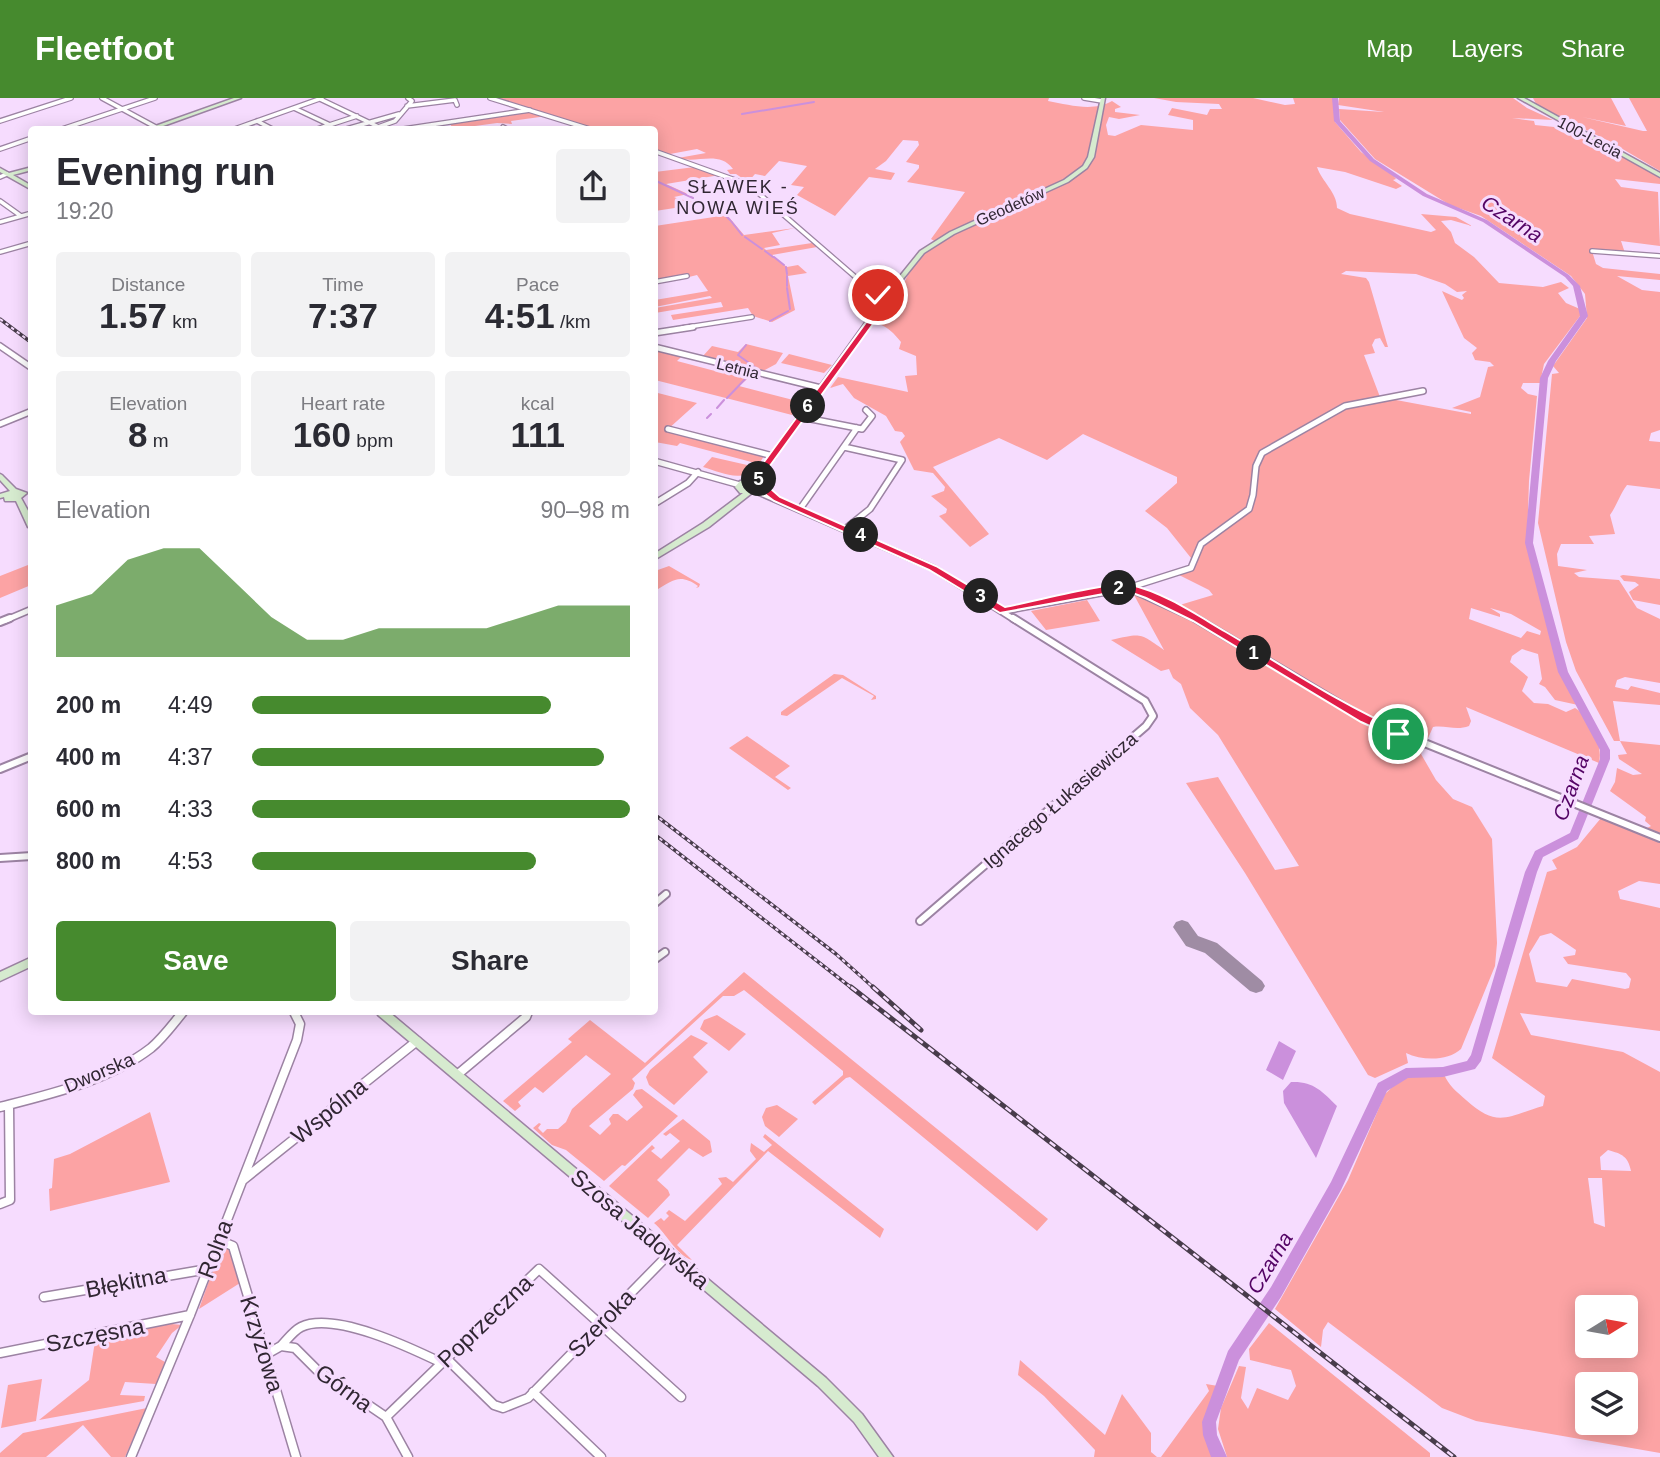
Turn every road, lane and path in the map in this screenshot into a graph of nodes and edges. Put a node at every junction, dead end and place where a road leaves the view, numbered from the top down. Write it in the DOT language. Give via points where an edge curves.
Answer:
graph roads {
  1 [pos="71,98"];
  2 [pos="102,98"];
  3 [pos="155,98"];
  4 [pos="239,98"];
  5 [pos="320,98"];
  6 [pos="490,98"];
  7 [pos="1084,98"];
  8 [pos="1520,98"];
  9 [pos="410,99"];
  10 [pos="1102,99"];
  11 [pos="457,105"];
  12 [pos="407,106"];
  13 [pos="295,108"];
  14 [pos="122,109"];
  15 [pos="530,110"];
  16 [pos="399,114"];
  17 [pos="358,116"];
  18 [pos="0,121"];
  19 [pos="257,121"];
  20 [pos="369,122"];
  21 [pos="330,125"];
  22 [pos="71,126"];
  23 [pos="154,126"];
  24 [pos="163,126"];
  25 [pos="243,126"];
  26 [pos="266,126"];
  27 [pos="327,126"];
  28 [pos="356,126"];
  29 [pos="377,126"];
  30 [pos="382,126"];
  31 [pos="424,126"];
  32 [pos="581,126"];
  33 [pos="28,139"];
  34 [pos="0,149"];
  35 [pos="658,152"];
  36 [pos="28,169"];
  37 [pos="0,170"];
  38 [pos="8,175"];
  39 [pos="1660,175"];
  40 [pos="0,177"];
  41 [pos="28,187"];
  42 [pos="0,201"];
  43 [pos="28,214"];
  44 [pos="21,216"];
  45 [pos="0,222"];
  46 [pos="28,244"];
  47 [pos="1592,251"];
  48 [pos="0,252"];
  49 [pos="1660,256"];
  50 [pos="687,276"];
  51 [pos="658,281"];
  52 [pos="888,298"];
  53 [pos="723,314"];
  54 [pos="752,317"];
  55 [pos="727,321"];
  56 [pos="658,332"];
  57 [pos="0,346"];
  58 [pos="658,348"];
  59 [pos="28,365"];
  60 [pos="821,388"];
  61 [pos="1423,391"];
  62 [pos="866,410"];
  63 [pos="28,413"];
  64 [pos="801,417"];
  65 [pos="0,424"];
  66 [pos="857,428"];
  67 [pos="668,429"];
  68 [pos="844,447"];
  69 [pos="773,456"];
  70 [pos="658,462"];
  71 [pos="698,472"];
  72 [pos="0,476"];
  73 [pos="750,486"];
  74 [pos="13,494"];
  75 [pos="658,500"];
  76 [pos="800,509"];
  77 [pos="28,520"];
  78 [pos="706,525"];
  79 [pos="845,529"];
  80 [pos="658,555"];
  81 [pos="658,561"];
  82 [pos="1128,588"];
  83 [pos="28,611"];
  84 [pos="1004,611"];
  85 [pos="0,622"];
  86 [pos="28,758"];
  87 [pos="0,769"];
  88 [pos="1660,838"];
  89 [pos="28,856"];
  90 [pos="0,859"];
  91 [pos="666,894"];
  92 [pos="658,901"];
  93 [pos="920,921"];
  94 [pos="665,951"];
  95 [pos="658,957"];
  96 [pos="28,963"];
  97 [pos="0,977"];
  98 [pos="180,1015"];
  99 [pos="296,1015"];
  100 [pos="386,1015"];
  101 [pos="527,1015"];
  102 [pos="416,1041"];
  103 [pos="457,1075"];
  104 [pos="9,1105"];
  105 [pos="0,1107"];
  106 [pos="242,1180"];
  107 [pos="0,1203"];
  108 [pos="218,1240"];
  109 [pos="669,1254"];
  110 [pos="208,1269"];
  111 [pos="44,1297"];
  112 [pos="190,1315"];
  113 [pos="600,1323"];
  114 [pos="281,1346"];
  115 [pos="0,1353"];
  116 [pos="265,1355"];
  117 [pos="444,1361"];
  118 [pos="533,1392"];
  119 [pos="681,1396"];
  120 [pos="386,1418"];
  121 [pos="131,1457"];
  122 [pos="296,1457"];
  123 [pos="408,1457"];
  124 [pos="601,1457"];
  125 [pos="887,1457"];
  1 -- 18 [label="street"];
  2 -- 14 [label="street"];
  3 -- 14 [label="street"];
  4 -- 24 [label="main road"];
  5 -- 13 [label="street"];
  5 -- 17 [label="street"];
  6 -- 15 [label="street"];
  7 -- 10 [label="street"];
  8 -- 39 [label="main road, 100-Lecia"];
  9 -- 12 [label="street"];
  10 -- 52 [label="main road, Geodetów" via="1091,157 1080,173 935,242 915,260"];
  11 -- 12 [label="street" via="455,100"];
  12 -- 16 [label="street"];
  13 -- 19 [label="street"];
  13 -- 21 [label="street"];
  14 -- 22 [label="street"];
  14 -- 23 [label="street"];
  15 -- 31 [label="street"];
  15 -- 32 [label="street"];
  16 -- 20 [label="street"];
  16 -- 30 [label="street" via="394,122"];
  17 -- 20 [label="street"];
  17 -- 21 [label="street"];
  19 -- 25 [label="street"];
  19 -- 26 [label="street"];
  20 -- 28 [label="street"];
  20 -- 29 [label="street"];
  21 -- 27 [label="street"];
  33 -- 34 [label="street"];
  35 -- 52 [label="street" via="749,185 875,294"];
  36 -- 38 [label="main road"];
  37 -- 38 [label="main road"];
  38 -- 40 [label="street"];
  38 -- 41 [label="main road"];
  42 -- 44 [label="street"];
  43 -- 44 [label="street"];
  44 -- 45 [label="street"];
  46 -- 48 [label="street"];
  47 -- 49 [label="street"];
  50 -- 51 [label="street"];
  52 -- 60 [label="main road, Geodetów"];
  53 -- 55 [label="street"];
  54 -- 55 [label="street"];
  55 -- 56 [label="street"];
  57 -- 59 [label="street"];
  58 -- 60 [label="street, Letnia"];
  60 -- 64 [label="main road, Geodetów"];
  61 -- 82 [label="street" via="1345,406 1262,453 1256,462 1249,509 1201,544 1188,569"];
  62 -- 66 [label="street" via="872,416 863,429"];
  63 -- 65 [label="street"];
  64 -- 66 [label="street"];
  64 -- 69 [label="main road, Geodetów"];
  66 -- 68 [label="street"];
  67 -- 69 [label="street"];
  68 -- 76 [label="street"];
  68 -- 79 [label="street" via="902,460 870,509"];
  69 -- 73 [label="main road, Geodetów"];
  70 -- 71 [label="street, Ignacego Łukasiewicza"];
  71 -- 73 [label="street, Ignacego Łukasiewicza"];
  71 -- 75 [label="street"];
  72 -- 74 [label="main road"];
  73 -- 76 [label="street, Ignacego Łukasiewicza"];
  73 -- 78 [label="main road"];
  74 -- 77 [label="main road"];
  76 -- 79 [label="street, Ignacego Łukasiewicza"];
  78 -- 80 [label="main road"];
  78 -- 81 [label="main road"];
  79 -- 84 [label="street, Ignacego Łukasiewicza" via="933,568"];
  82 -- 84 [label="street"];
  82 -- 88 [label="street" via="1196,619 1365,719"];
  83 -- 85 [label="street"];
  84 -- 93 [label="street, Ignacego Łukasiewicza" via="1145,701 1153,716"];
  86 -- 87 [label="street"];
  89 -- 90 [label="street"];
  91 -- 92 [label="street"];
  94 -- 95 [label="street"];
  96 -- 97 [label="main road"];
  98 -- 104 [label="street, Dworska" via="157,1042 125,1064"];
  99 -- 106 [label="street, Rolna" via="300,1024 297,1040"];
  100 -- 102 [label="main road, Szosa Jadowska"];
  101 -- 103 [label="street"];
  102 -- 103 [label="main road, Szosa Jadowska"];
  102 -- 106 [label="street, Wspólna"];
  103 -- 109 [label="main road, Szosa Jadowska"];
  104 -- 105 [label="street, Dworska"];
  104 -- 107 [label="street" via="10,1200"];
  106 -- 108 [label="street, Rolna"];
  108 -- 110 [label="street, Rolna"];
  108 -- 116 [label="street, Krzyżowa" via="233,1246"];
  109 -- 113 [label="street, Szeroka"];
  109 -- 125 [label="main road, Szosa Jadowska" via="838,1397"];
  110 -- 111 [label="street, Błękitna"];
  110 -- 112 [label="street, Rolna"];
  112 -- 115 [label="street, Szczęsna"];
  112 -- 121 [label="street, Rolna"];
  113 -- 117 [label="street, Poprzeczna" via="539,1269"];
  113 -- 118 [label="street, Szeroka"];
  113 -- 119 [label="street, Poprzeczna"];
  114 -- 116 [label="street"];
  114 -- 117 [label="street" via="303,1326 317,1325 363,1331"];
  114 -- 120 [label="street, Górna" via="295,1348 317,1370"];
  116 -- 122 [label="street, Krzyżowa"];
  117 -- 118 [label="street, Szeroka" via="494,1405 503,1408"];
  117 -- 120 [label="street, Poprzeczna"];
  118 -- 124 [label="street"];
  120 -- 123 [label="street, Górna"];
}
